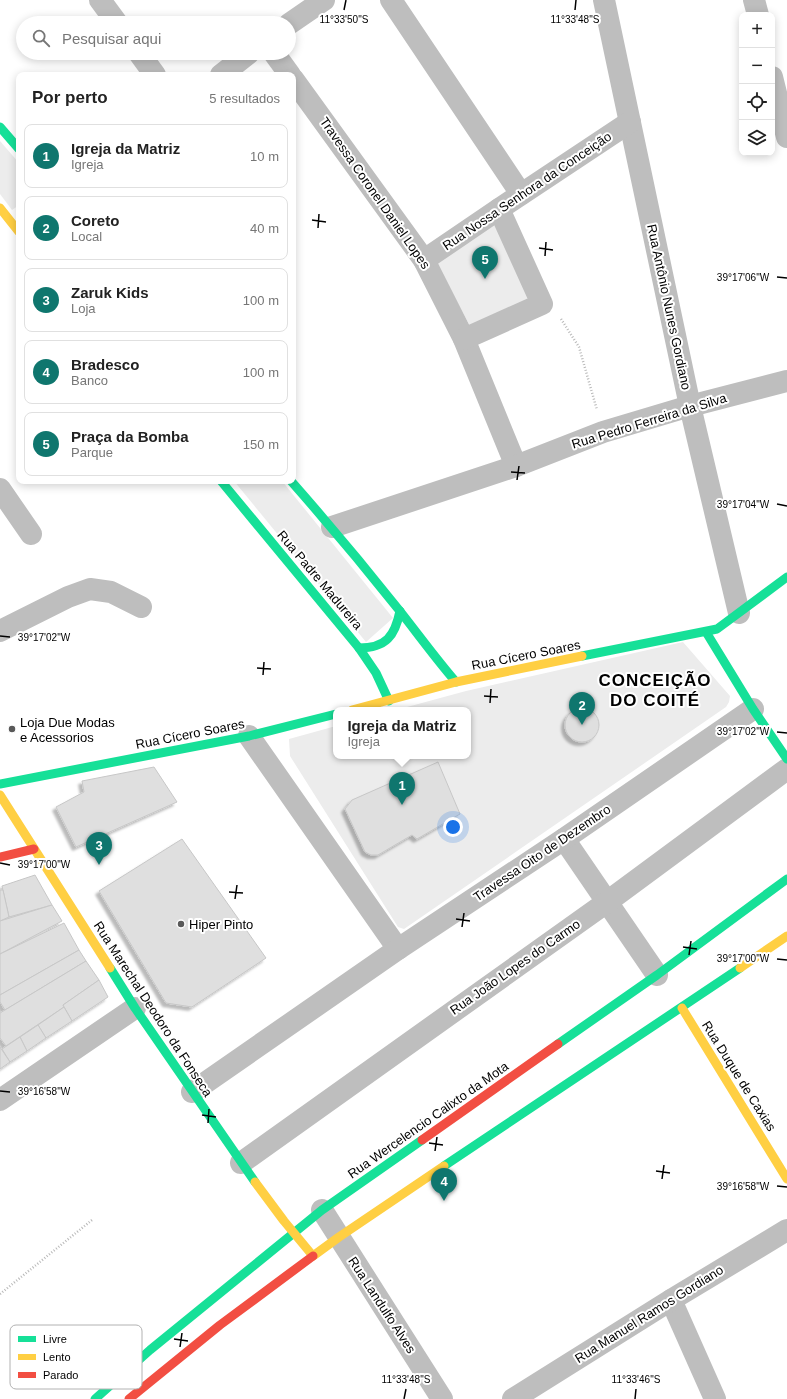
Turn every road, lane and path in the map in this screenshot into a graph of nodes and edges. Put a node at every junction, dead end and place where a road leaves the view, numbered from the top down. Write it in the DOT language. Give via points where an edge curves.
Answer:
graph roads {
  1 [pos="100,0"];
  2 [pos="324,0"];
  3 [pos="391,0"];
  4 [pos="604,0"];
  5 [pos="754,0"];
  6 [pos="757,12"];
  7 [pos="112,16"];
  8 [pos="296,19"];
  9 [pos="143,60"];
  10 [pos="240,60"];
  11 [pos="279,60"];
  12 [pos="152,72"];
  13 [pos="225,72"];
  14 [pos="288,72"];
  15 [pos="296,83"];
  16 [pos="774,84"];
  17 [pos="784,113"];
  18 [pos="630,122"];
  19 [pos="0,127"];
  20 [pos="787,136"];
  21 [pos="16,146"];
  22 [pos="520,194"];
  23 [pos="499,209"];
  24 [pos="424,260"];
  25 [pos="542,304"];
  26 [pos="464,338"];
  27 [pos="787,381"];
  28 [pos="690,406"];
  29 [pos="603,432"];
  30 [pos="516,466"];
  31 [pos="223,484"];
  32 [pos="294,484"];
  33 [pos="0,489"];
  34 [pos="332,527"];
  35 [pos="31,534"];
  36 [pos="787,577"];
  37 [pos="141,607"];
  38 [pos="400,611"];
  39 [pos="739,613"];
  40 [pos="0,631"];
  41 [pos="706,632"];
  42 [pos="359,648"];
  43 [pos="456,682"];
  44 [pos="389,701"];
  45 [pos="364,707"];
  46 [pos="754,709"];
  47 [pos="333,715"];
  48 [pos="249,736"];
  49 [pos="787,759"];
  50 [pos="787,769"];
  51 [pos="0,784"];
  52 [pos="0,795"];
  53 [pos="564,839"];
  54 [pos="34,849"];
  55 [pos="0,857"];
  56 [pos="787,878"];
  57 [pos="607,902"];
  58 [pos="787,936"];
  59 [pos="398,949"];
  60 [pos="657,975"];
  61 [pos="135,1008"];
  62 [pos="682,1008"];
  63 [pos="192,1092"];
  64 [pos="0,1100"];
  65 [pos="241,1163"];
  66 [pos="787,1179"];
  67 [pos="322,1210"];
  68 [pos="92,1220"];
  69 [pos="787,1230"];
  70 [pos="295,1233"];
  71 [pos="338,1237"];
  72 [pos="313,1256"];
  73 [pos="0,1294"];
  74 [pos="671,1300"];
  75 [pos="142,1357"];
  76 [pos="142,1388"];
  77 [pos="106,1389"];
  78 [pos="141,1389"];
  79 [pos="95,1399"];
  80 [pos="129,1399"];
  81 [pos="442,1399"];
  82 [pos="513,1399"];
  83 [pos="715,1399"];
  1 -- 7 [label="street"];
  2 -- 8 [label="street"];
  3 -- 22 [label="street"];
  4 -- 18 [label="street, Rua Antônio Nunes Gordiano"];
  5 -- 6 [label="street"];
  9 -- 12 [label="street"];
  10 -- 13 [label="street"];
  11 -- 14 [label="street"];
  15 -- 24 [label="street, Travessa Coronel Daniel Lopes"];
  16 -- 17 [label="street"];
  17 -- 20 [label="street"];
  18 -- 22 [label="street, Rua Nossa Senhora da Conceição"];
  18 -- 28 [label="street, Rua Antônio Nunes Gordiano"];
  19 -- 21 [label="main road"];
  22 -- 23 [label="street, Rua Nossa Senhora da Conceição"];
  23 -- 24 [label="street, Rua Nossa Senhora da Conceição"];
  23 -- 25 [label="street"];
  24 -- 26 [label="street, Travessa Coronel Daniel Lopes"];
  25 -- 26 [label="street"];
  25 -- 29 [label="path" via="557,313 579,347"];
  26 -- 30 [label="street, Travessa Coronel Daniel Lopes"];
  27 -- 28 [label="street, Rua Pedro Ferreira da Silva"];
  28 -- 29 [label="street, Rua Pedro Ferreira da Silva"];
  28 -- 39 [label="street, Rua Antônio Nunes Gordiano"];
  29 -- 30 [label="street, Rua Pedro Ferreira da Silva"];
  30 -- 34 [label="street, Rua Pedro Ferreira da Silva"];
  31 -- 42 [label="main road, Rua Padre Madureira"];
  32 -- 34 [label="main road"];
  33 -- 35 [label="street"];
  34 -- 38 [label="main road"];
  36 -- 39 [label="main road, Rua Cícero Soares"];
  37 -- 40 [label="street" via="111,592 90,589 68,597"];
  38 -- 42 [label="main road" via="397,626 390,637 375,647"];
  38 -- 43 [label="main road"];
  39 -- 41 [label="main road, Rua Cícero Soares" via="717,629"];
  41 -- 43 [label="main road, Rua Cícero Soares"];
  41 -- 46 [label="main road"];
  42 -- 44 [label="main road, Rua Padre Madureira" via="376,673"];
  43 -- 44 [label="main road, Rua Cícero Soares"];
  44 -- 45 [label="main road, Rua Cícero Soares"];
  46 -- 49 [label="main road"];
  46 -- 53 [label="street, Travessa Oito de Dezembro"];
  47 -- 48 [label="main road, Rua Cícero Soares"];
  48 -- 51 [label="main road, Rua Cícero Soares"];
  48 -- 59 [label="street"];
  50 -- 57 [label="street, Rua João Lopes do Carmo"];
  52 -- 54 [label="main road, Rua Marechal Deodoro da Fonseca"];
  53 -- 57 [label="street"];
  53 -- 59 [label="street, Travessa Oito de Dezembro"];
  54 -- 55 [label="main road"];
  54 -- 61 [label="main road, Rua Marechal Deodoro da Fonseca"];
  56 -- 60 [label="main road, Rua Wercelencio Calixto da Mota"];
  57 -- 60 [label="street"];
  57 -- 65 [label="street, Rua João Lopes do Carmo"];
  58 -- 62 [label="main road"];
  59 -- 63 [label="street, Travessa Oito de Dezembro"];
  60 -- 67 [label="main road, Rua Wercelencio Calixto da Mota"];
  61 -- 63 [label="main road, Rua Marechal Deodoro da Fonseca"];
  61 -- 64 [label="street"];
  62 -- 66 [label="main road, Rua Duque de Caxias"];
  62 -- 71 [label="main road"];
  63 -- 65 [label="main road, Rua Marechal Deodoro da Fonseca"];
  65 -- 70 [label="main road, Rua Marechal Deodoro da Fonseca"];
  67 -- 70 [label="main road, Rua Wercelencio Calixto da Mota"];
  67 -- 71 [label="street, Rua Landulfo Alves"];
  68 -- 73 [label="path"];
  69 -- 74 [label="street, Rua Manuel Ramos Gordiano"];
  70 -- 72 [label="main road, Rua Marechal Deodoro da Fonseca"];
  70 -- 75 [label="main road, Rua Wercelencio Calixto da Mota"];
  71 -- 72 [label="main road"];
  71 -- 81 [label="street, Rua Landulfo Alves"];
  72 -- 76 [label="main road"];
  74 -- 82 [label="street, Rua Manuel Ramos Gordiano"];
  74 -- 83 [label="street"];
  77 -- 79 [label="main road, Rua Wercelencio Calixto da Mota"];
  78 -- 80 [label="main road"];
}
